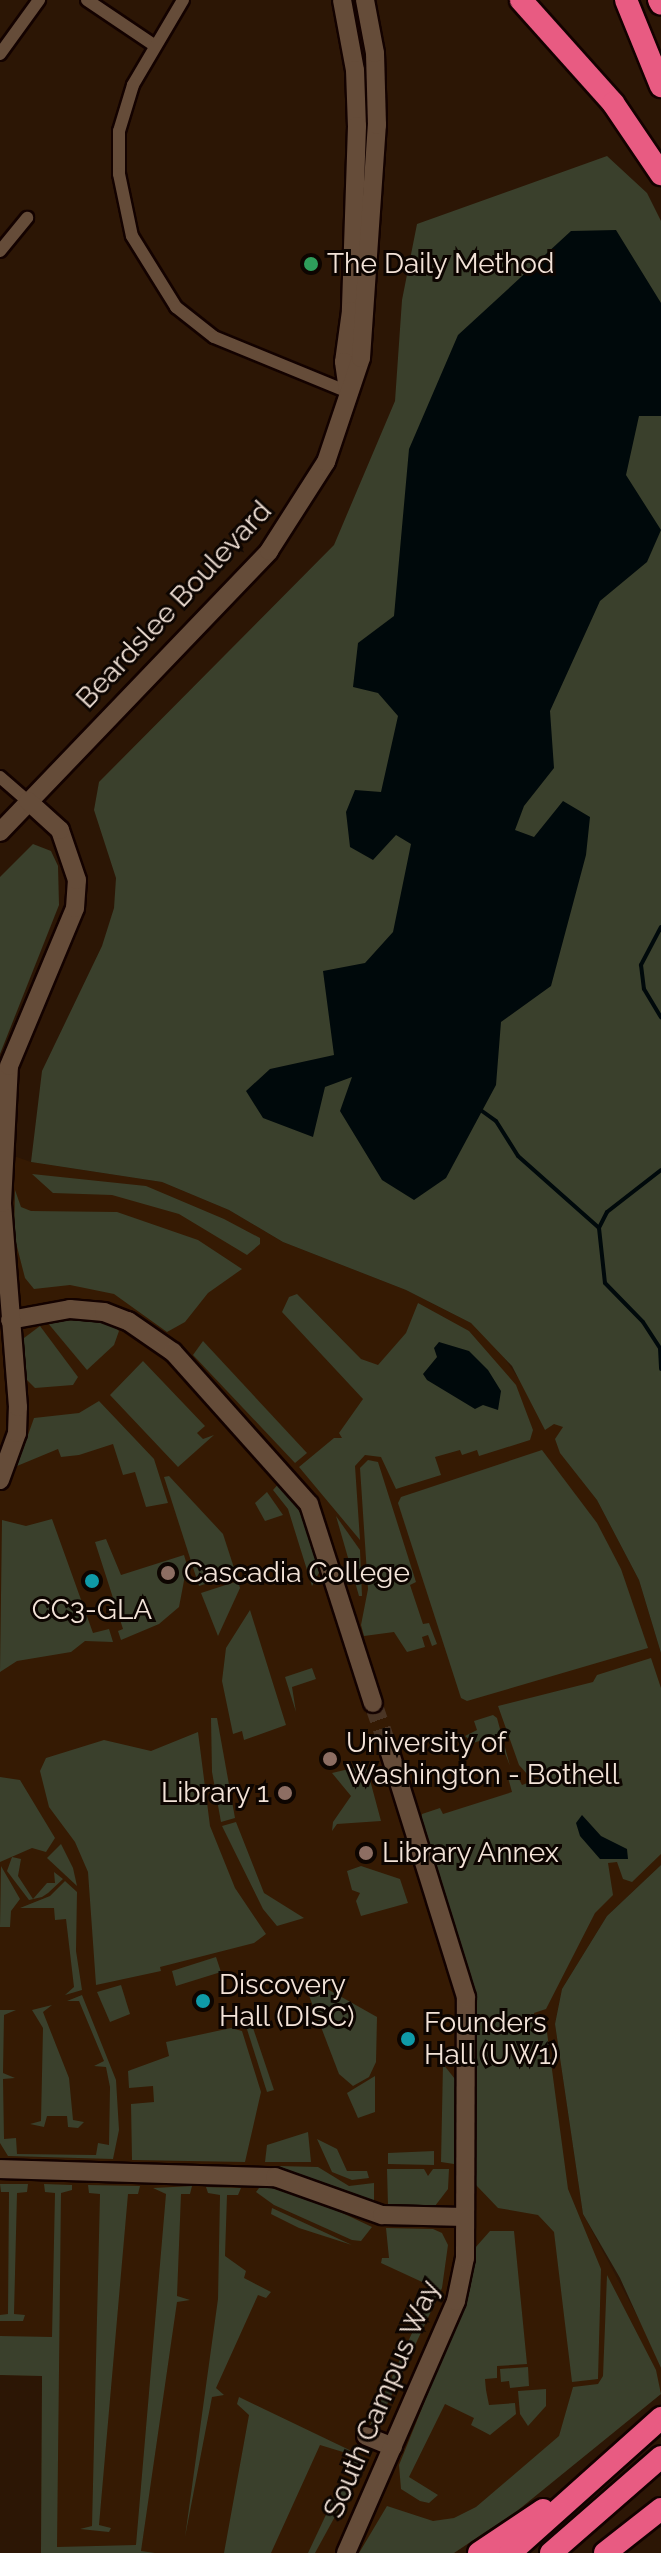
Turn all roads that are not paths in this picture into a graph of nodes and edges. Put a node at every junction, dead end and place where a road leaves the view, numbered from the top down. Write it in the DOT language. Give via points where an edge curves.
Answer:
graph roads {
  1 [pos="39,0"];
  2 [pos="87,0"];
  3 [pos="183,0"];
  4 [pos="342,0"];
  5 [pos="365,0"];
  6 [pos="521,0"];
  7 [pos="626,0"];
  8 [pos="637,0"];
  9 [pos="154,45"];
  10 [pos="0,54"];
  11 [pos="661,61"];
  12 [pos="661,86"];
  13 [pos="661,174"];
  14 [pos="27,218"];
  15 [pos="0,251"];
  16 [pos="348,392"];
  17 [pos="0,777"];
  18 [pos="28,801"];
  19 [pos="0,832"];
  20 [pos="5,1321"];
  21 [pos="0,1480"];
  22 [pos="373,1703"];
  23 [pos="390,1753"];
  24 [pos="0,2169"];
  25 [pos="465,2217"];
  26 [pos="652,2425"];
  27 [pos="366,2436"];
  28 [pos="393,2447"];
  29 [pos="655,2462"];
  30 [pos="606,2466"];
  31 [pos="659,2511"];
  32 [pos="346,2553"];
  33 [pos="479,2553"];
  34 [pos="510,2553"];
  35 [pos="551,2553"];
  36 [pos="605,2553"];
  1 -- 10 [label="street"];
  2 -- 9 [label="street"];
  3 -- 9 [label="street"];
  4 -- 16 [label="street, Beardslee Boulevard" via="355,70 357,126 351,311 344,362"];
  5 -- 16 [label="street, Beardslee Boulevard" via="375,53 376,133 361,358"];
  6 -- 13 [label="highway" via="613,103"];
  7 -- 12 [label="highway"];
  8 -- 11 [label="highway"];
  9 -- 16 [label="street" via="133,85 119,131 125,213 147,264 180,312 214,337"];
  14 -- 15 [label="street"];
  16 -- 18 [label="street, Beardslee Boulevard" via="326,462 269,551"];
  17 -- 18 [label="street"];
  18 -- 19 [label="street, Beardslee Boulevard"];
  18 -- 20 [label="street" via="60,830 77,880 75,908 9,1066 2,1203"];
  20 -- 21 [label="street" via="17,1433"];
  20 -- 22 [label="street" via="70,1309 104,1312 128,1321 173,1352 309,1504"];
  23 -- 25 [label="street, South Campus Way" via="466,1997"];
  24 -- 25 [label="street" via="275,2177 382,2215"];
  25 -- 28 [label="street, South Campus Way" via="463,2279"];
  26 -- 30 [label="highway"];
  27 -- 28 [label="street"];
  28 -- 32 [label="street, South Campus Way"];
  29 -- 35 [label="highway"];
  30 -- 33 [label="highway"];
  30 -- 34 [label="highway"];
  31 -- 36 [label="highway"];
}
